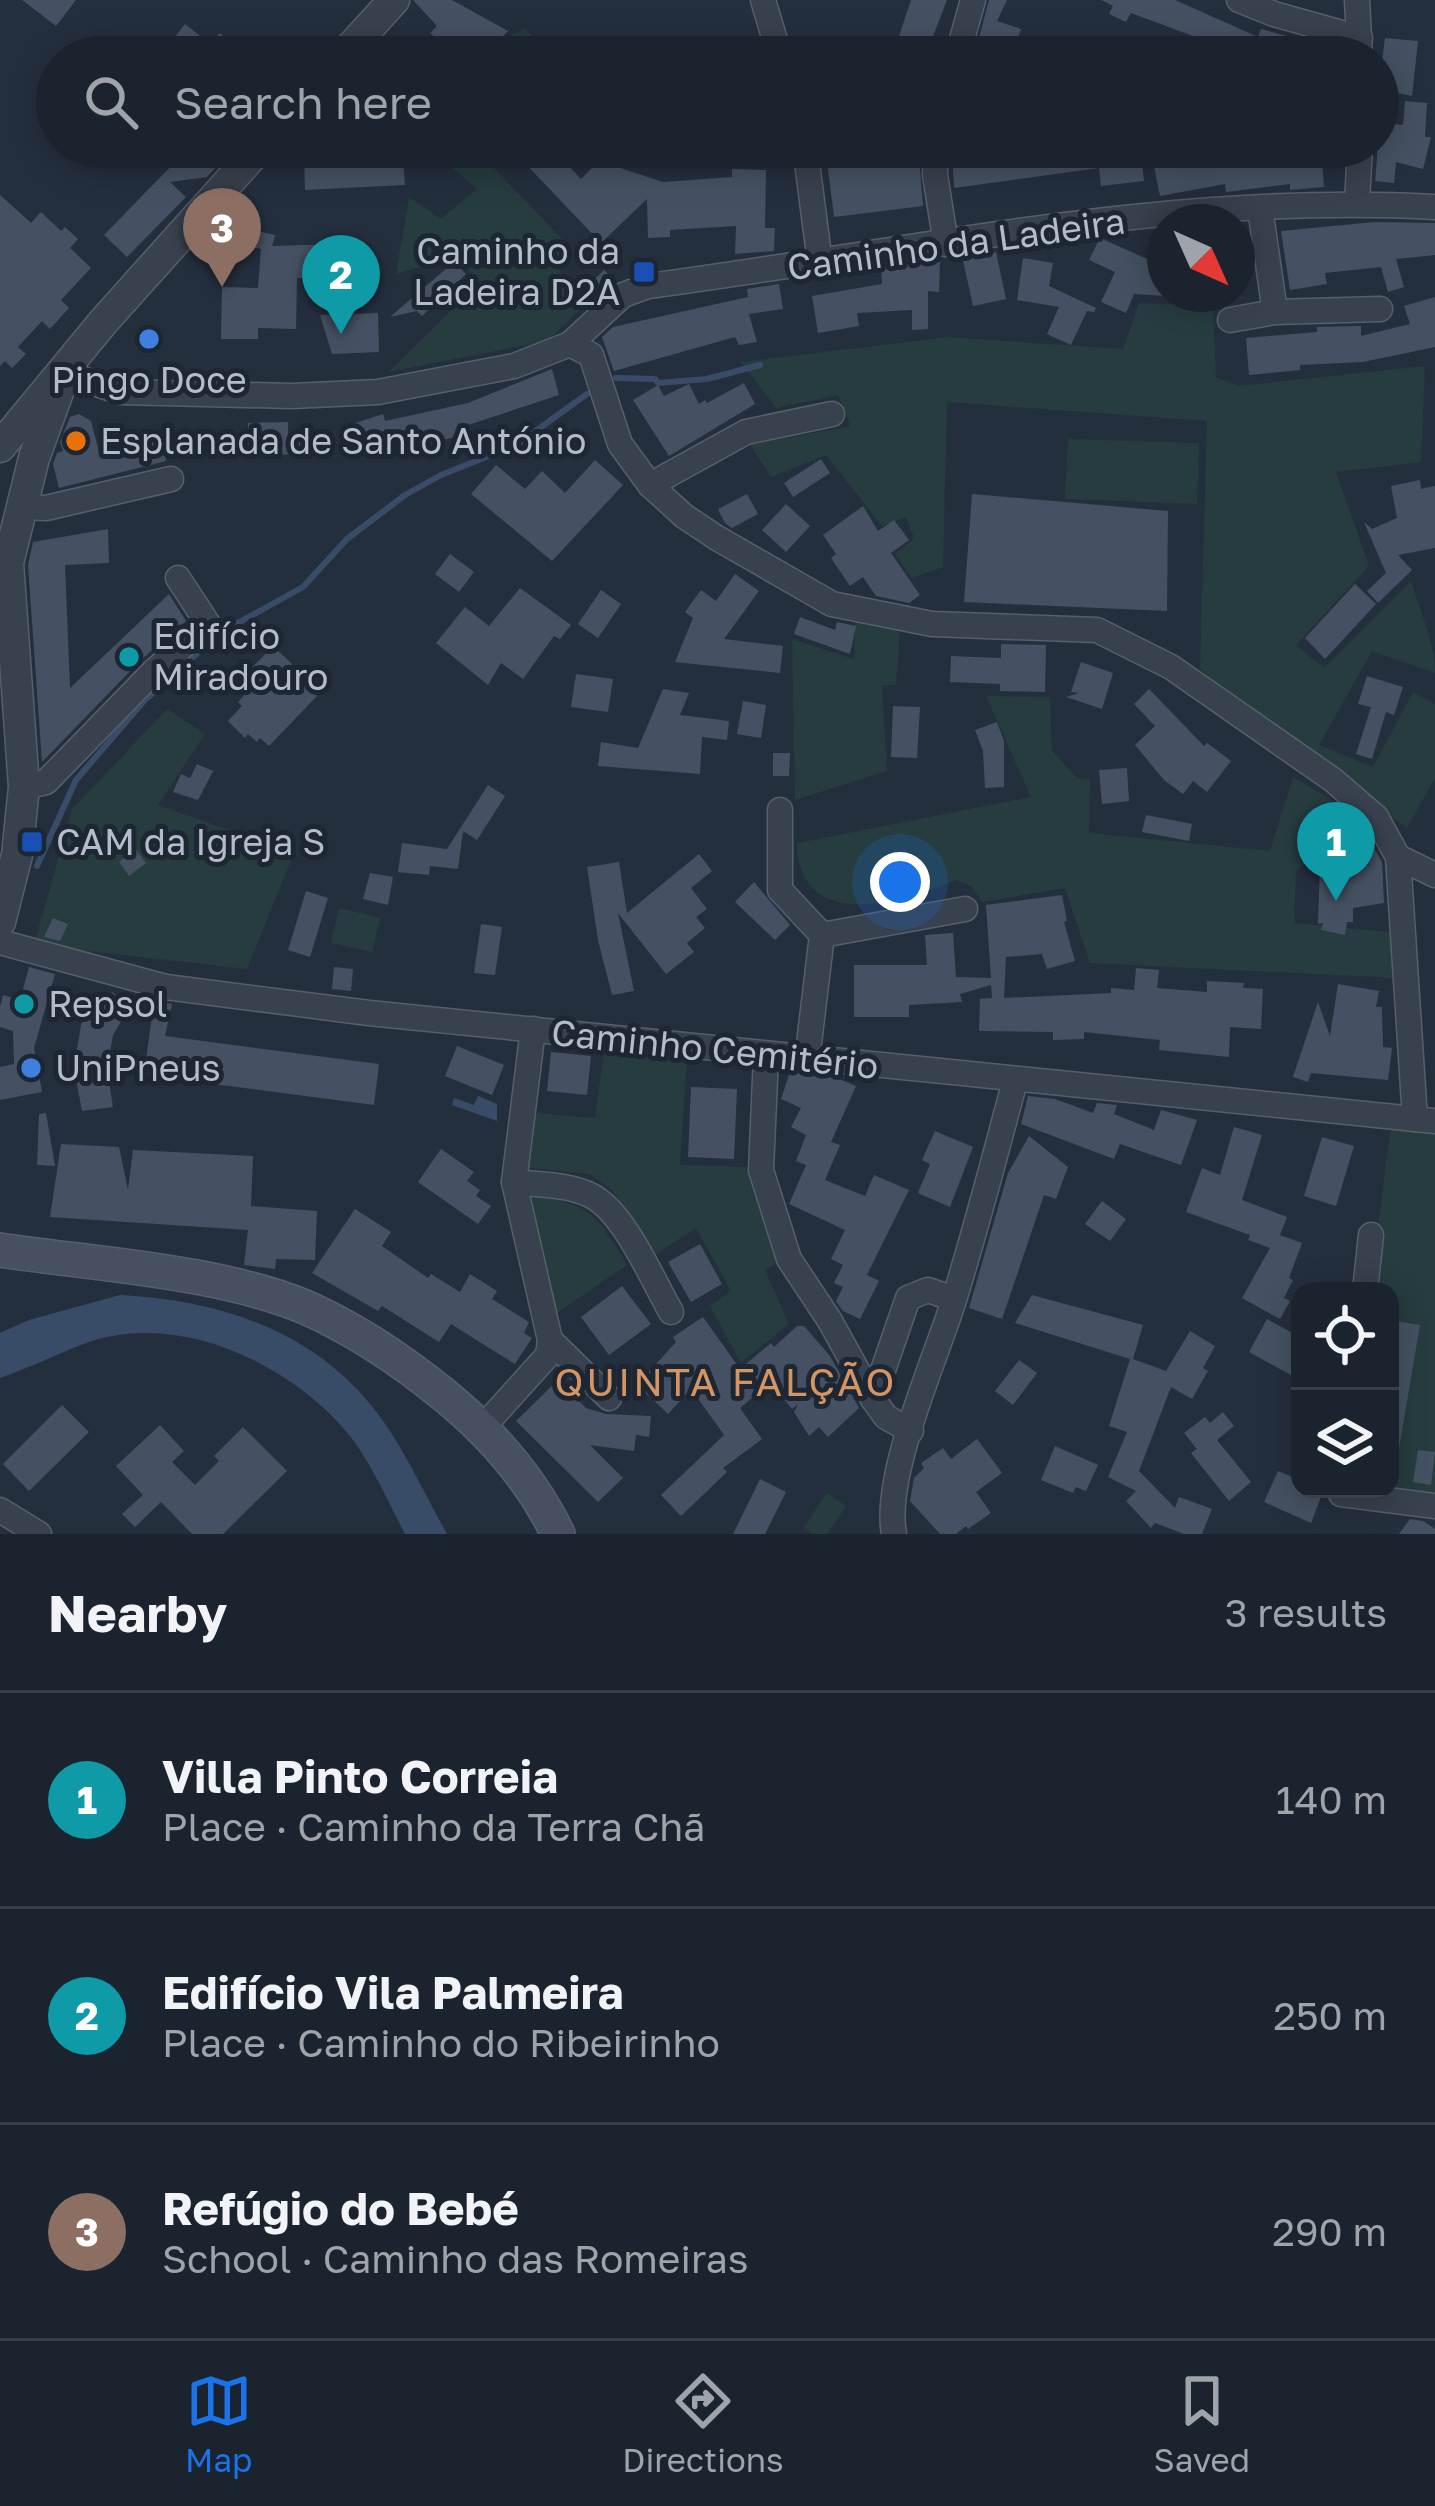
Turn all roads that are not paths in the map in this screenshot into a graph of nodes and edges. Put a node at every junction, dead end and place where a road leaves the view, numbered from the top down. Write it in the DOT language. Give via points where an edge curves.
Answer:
graph roads {
  1 [pos="394,0"];
  2 [pos="763,0"];
  3 [pos="974,0"];
  4 [pos="1239,0"];
  5 [pos="1357,0"];
  6 [pos="361,36"];
  7 [pos="774,36"];
  8 [pos="963,36"];
  9 [pos="1330,36"];
  10 [pos="1359,36"];
  11 [pos="241,168"];
  12 [pos="808,168"];
  13 [pos="934,168"];
  14 [pos="1359,168"];
  15 [pos="1357,202"];
  16 [pos="1435,207"];
  17 [pos="1260,208"];
  18 [pos="946,244"];
  19 [pos="820,263"];
  20 [pos="1380,309"];
  21 [pos="1275,312"];
  22 [pos="1231,320"];
  23 [pos="570,344"];
  24 [pos="64,373"];
  25 [pos="832,414"];
  26 [pos="0,447"];
  27 [pos="171,479"];
  28 [pos="650,485"];
  29 [pos="21,507"];
  30 [pos="178,578"];
  31 [pos="24,787"];
  32 [pos="781,810"];
  33 [pos="1398,856"];
  34 [pos="1435,875"];
  35 [pos="2,908"];
  36 [pos="964,909"];
  37 [pos="822,935"];
  38 [pos="0,942"];
  39 [pos="533,1029"];
  40 [pos="766,1056"];
  41 [pos="807,1060"];
  42 [pos="1016,1081"];
  43 [pos="1425,1120"];
  44 [pos="514,1182"];
  45 [pos="1371,1235"];
  46 [pos="0,1250"];
  47 [pos="1366,1282"];
  48 [pos="954,1299"];
  49 [pos="671,1312"];
  50 [pos="550,1340"];
  51 [pos="609,1398"];
  52 [pos="873,1400"];
  53 [pos="483,1427"];
  54 [pos="911,1431"];
  55 [pos="1372,1498"];
  56 [pos="1435,1506"];
  57 [pos="0,1510"];
  58 [pos="39,1534"];
  59 [pos="558,1534"];
  60 [pos="894,1534"];
  1 -- 6 [label="street"];
  2 -- 7 [label="street"];
  3 -- 8 [label="street"];
  4 -- 9 [label="street"];
  5 -- 10 [label="street"];
  11 -- 24 [label="street"];
  12 -- 19 [label="street"];
  13 -- 18 [label="street"];
  14 -- 15 [label="street"];
  15 -- 16 [label="street, Caminho da Ladeira"];
  15 -- 17 [label="street, Caminho da Ladeira"];
  17 -- 18 [label="street, Caminho da Ladeira"];
  17 -- 21 [label="street"];
  18 -- 19 [label="street, Caminho da Ladeira"];
  19 -- 23 [label="street, Caminho da Ladeira" via="635,289"];
  20 -- 21 [label="street"];
  21 -- 22 [label="street"];
  23 -- 24 [label="street" via="514,366 378,392 120,392"];
  23 -- 28 [label="street" via="591,355 620,444"];
  24 -- 26 [label="street"];
  24 -- 29 [label="street"];
  25 -- 28 [label="street" via="746,432"];
  27 -- 29 [label="street"];
  28 -- 33 [label="street" via="684,516 832,604 932,624 1097,630 1123,640 1333,780 1376,817"];
  29 -- 31 [label="street" via="7,582"];
  30 -- 31 [label="street" via="208,624 46,782"];
  31 -- 35 [label="street"];
  32 -- 37 [label="street" via="780,890"];
  33 -- 34 [label="street"];
  33 -- 43 [label="street"];
  36 -- 37 [label="street"];
  37 -- 41 [label="street"];
  38 -- 39 [label="street, Caminho Cemitério" via="166,987"];
  39 -- 40 [label="street, Caminho Cemitério"];
  39 -- 44 [label="street"];
  40 -- 41 [label="street, Caminho Cemitério"];
  40 -- 52 [label="street" via="761,1170 789,1259"];
  41 -- 42 [label="street, Caminho Cemitério"];
  42 -- 43 [label="street, Caminho Cemitério"];
  42 -- 48 [label="street"];
  44 -- 49 [label="street" via="586,1193 605,1204"];
  44 -- 50 [label="street"];
  45 -- 47 [label="street"];
  46 -- 53 [label="main road" via="202,1279 303,1306 398,1357"];
  48 -- 52 [label="street" via="928,1290 908,1298"];
  48 -- 54 [label="street"];
  50 -- 51 [label="street"];
  50 -- 53 [label="street" via="543,1365"];
  52 -- 54 [label="street"];
  53 -- 59 [label="main road"];
  54 -- 60 [label="street" via="891,1495"];
  55 -- 56 [label="street"];
  57 -- 58 [label="street"];
}
